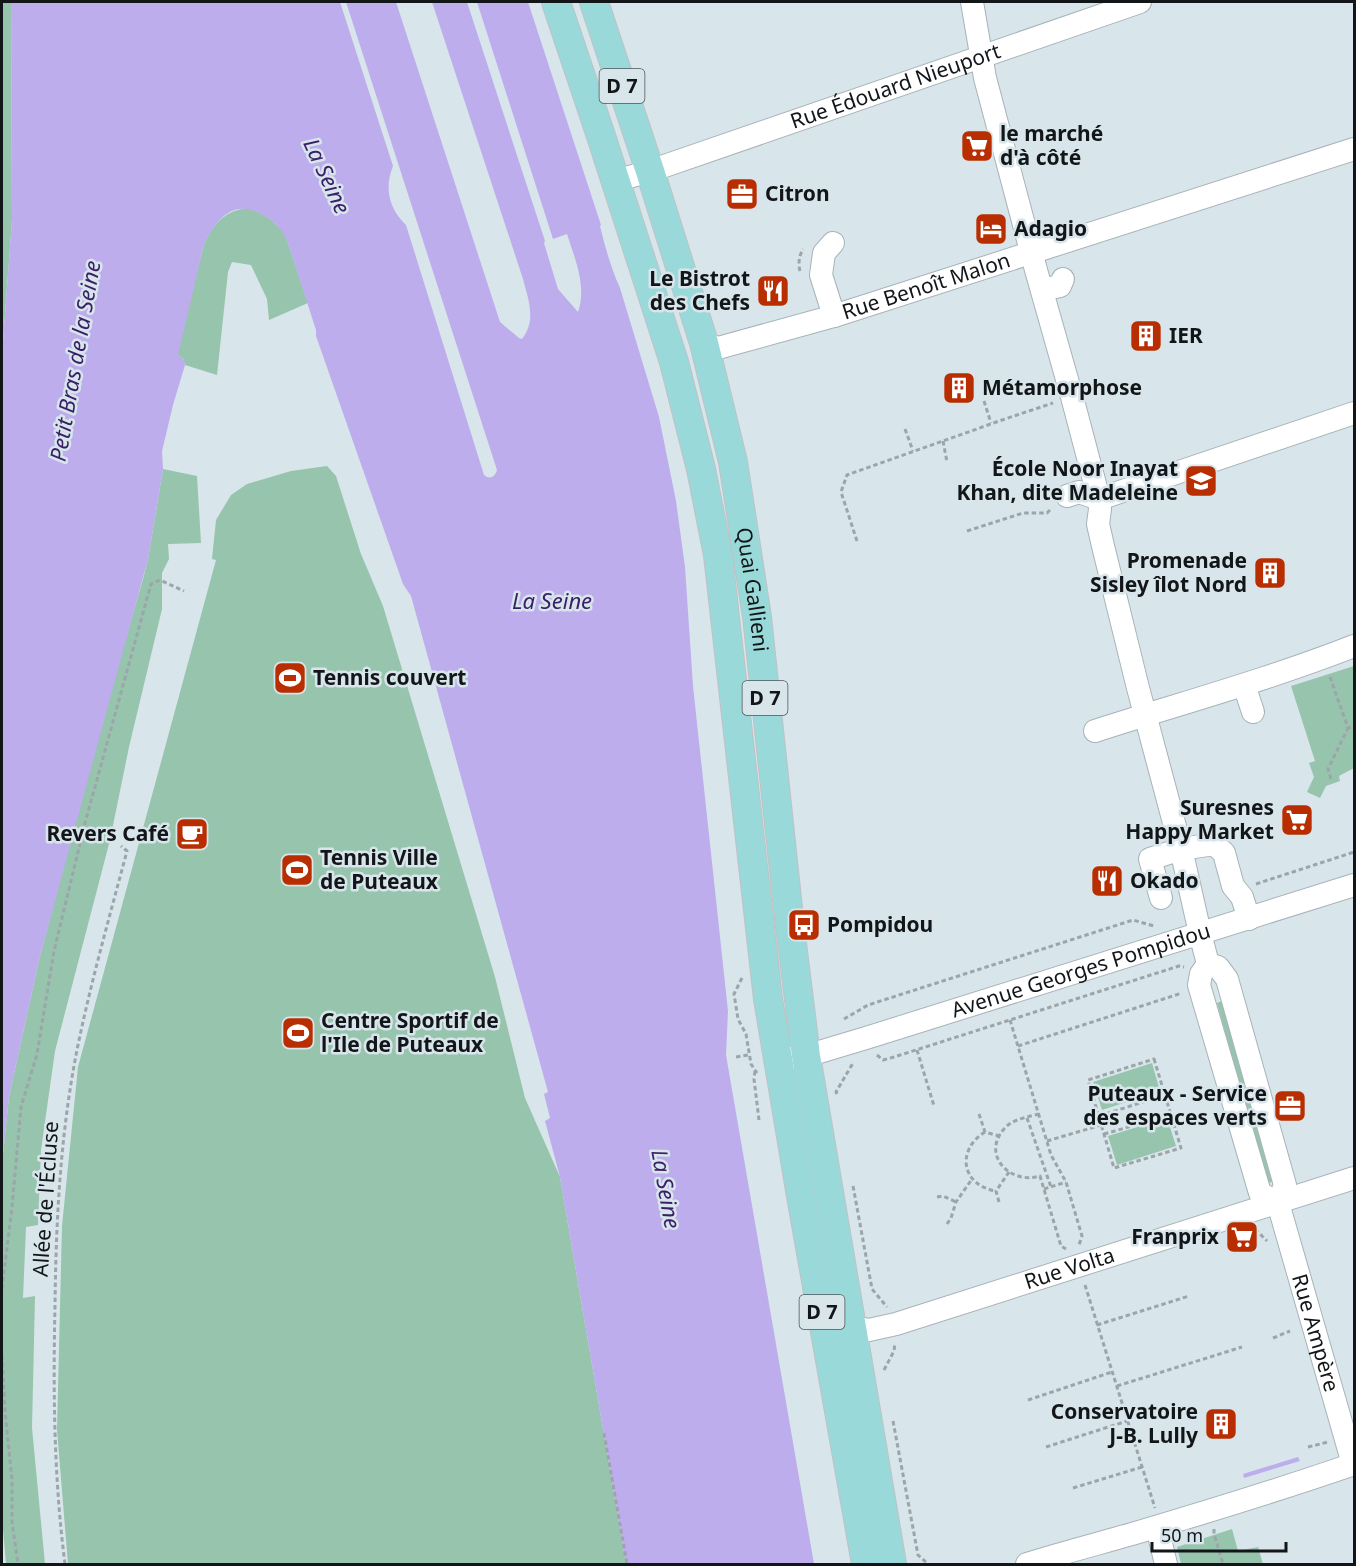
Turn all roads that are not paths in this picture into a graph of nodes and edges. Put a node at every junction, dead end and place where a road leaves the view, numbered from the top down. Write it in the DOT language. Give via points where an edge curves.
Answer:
graph roads {
  1 [pos="556,2"];
  2 [pos="594,2"];
  3 [pos="972,2"];
  4 [pos="1140,2"];
  5 [pos="981,57"];
  6 [pos="1354,149"];
  7 [pos="650,171"];
  8 [pos="615,181"];
  9 [pos="833,243"];
  10 [pos="1031,253"];
  11 [pos="1063,279"];
  12 [pos="1042,290"];
  13 [pos="834,316"];
  14 [pos="704,343"];
  15 [pos="1353,419"];
  16 [pos="1067,496"];
  17 [pos="1099,499"];
  18 [pos="1354,646"];
  19 [pos="1244,685"];
  20 [pos="1253,712"];
  21 [pos="1145,715"];
  22 [pos="1095,730"];
  23 [pos="1181,849"];
  24 [pos="1354,885"];
  25 [pos="1161,898"];
  26 [pos="1249,919"];
  27 [pos="1200,933"];
  28 [pos="806,1056"];
  29 [pos="765,1069"];
  30 [pos="1354,1178"];
  31 [pos="1278,1203"];
  32 [pos="853,1327"];
  33 [pos="1354,1464"];
  34 [pos="1156,1518"];
  35 [pos="866,1564"];
  36 [pos="892,1564"];
  37 [pos="1027,1564"];
  38 [pos="1166,1564"];
  1 -- 8 [label="main road, Quai Gallieni / D 7"];
  2 -- 7 [label="main road, Quai Gallieni / D 7"];
  3 -- 5 [label="street"];
  4 -- 5 [label="street, Rue Édouard Nieuport"];
  5 -- 7 [label="street, Rue Édouard Nieuport"];
  5 -- 10 [label="street"];
  6 -- 10 [label="street, Rue Benoît Malon" via="1186,213"];
  7 -- 8 [label="street"];
  7 -- 14 [label="main road, Quai Gallieni / D 7"];
  8 -- 29 [label="main road, Quai Gallieni / D 7" via="674,362 718,555 764,960"];
  9 -- 13 [label="street" via="824,253 821,275"];
  10 -- 12 [label="street"];
  10 -- 13 [label="street, Rue Benoît Malon"];
  11 -- 12 [label="street" via="1060,286"];
  12 -- 17 [label="street"];
  13 -- 14 [label="street, Rue Benoît Malon" via="718,348"];
  14 -- 28 [label="main road, Quai Gallieni / D 7" via="733,462 757,616"];
  15 -- 17 [label="street"];
  16 -- 17 [label="street" via="1079,492"];
  17 -- 21 [label="street" via="1102,546"];
  18 -- 19 [label="street"];
  19 -- 20 [label="street"];
  19 -- 21 [label="street"];
  21 -- 22 [label="street"];
  21 -- 23 [label="street"];
  23 -- 25 [label="street" via="1150,859"];
  23 -- 26 [label="street" via="1214,844 1224,853"];
  23 -- 27 [label="street"];
  24 -- 26 [label="street, Avenue Georges Pompidou"];
  26 -- 27 [label="street, Avenue Georges Pompidou"];
  27 -- 28 [label="street, Avenue Georges Pompidou"];
  27 -- 31 [label="street" via="1198,972 1260,1192"];
  28 -- 29 [label="street, Avenue Georges Pompidou"];
  28 -- 32 [label="main road, D 7"];
  29 -- 35 [label="main road, D 7"];
  30 -- 31 [label="street, Rue Volta"];
  31 -- 32 [label="street, Rue Volta" via="896,1324 868,1330"];
  31 -- 33 [label="street, Rue Ampère"];
  32 -- 36 [label="main road, D 7"];
  33 -- 34 [label="street" via="1214,1509"];
  34 -- 37 [label="street"];
  34 -- 38 [label="street"];
}
